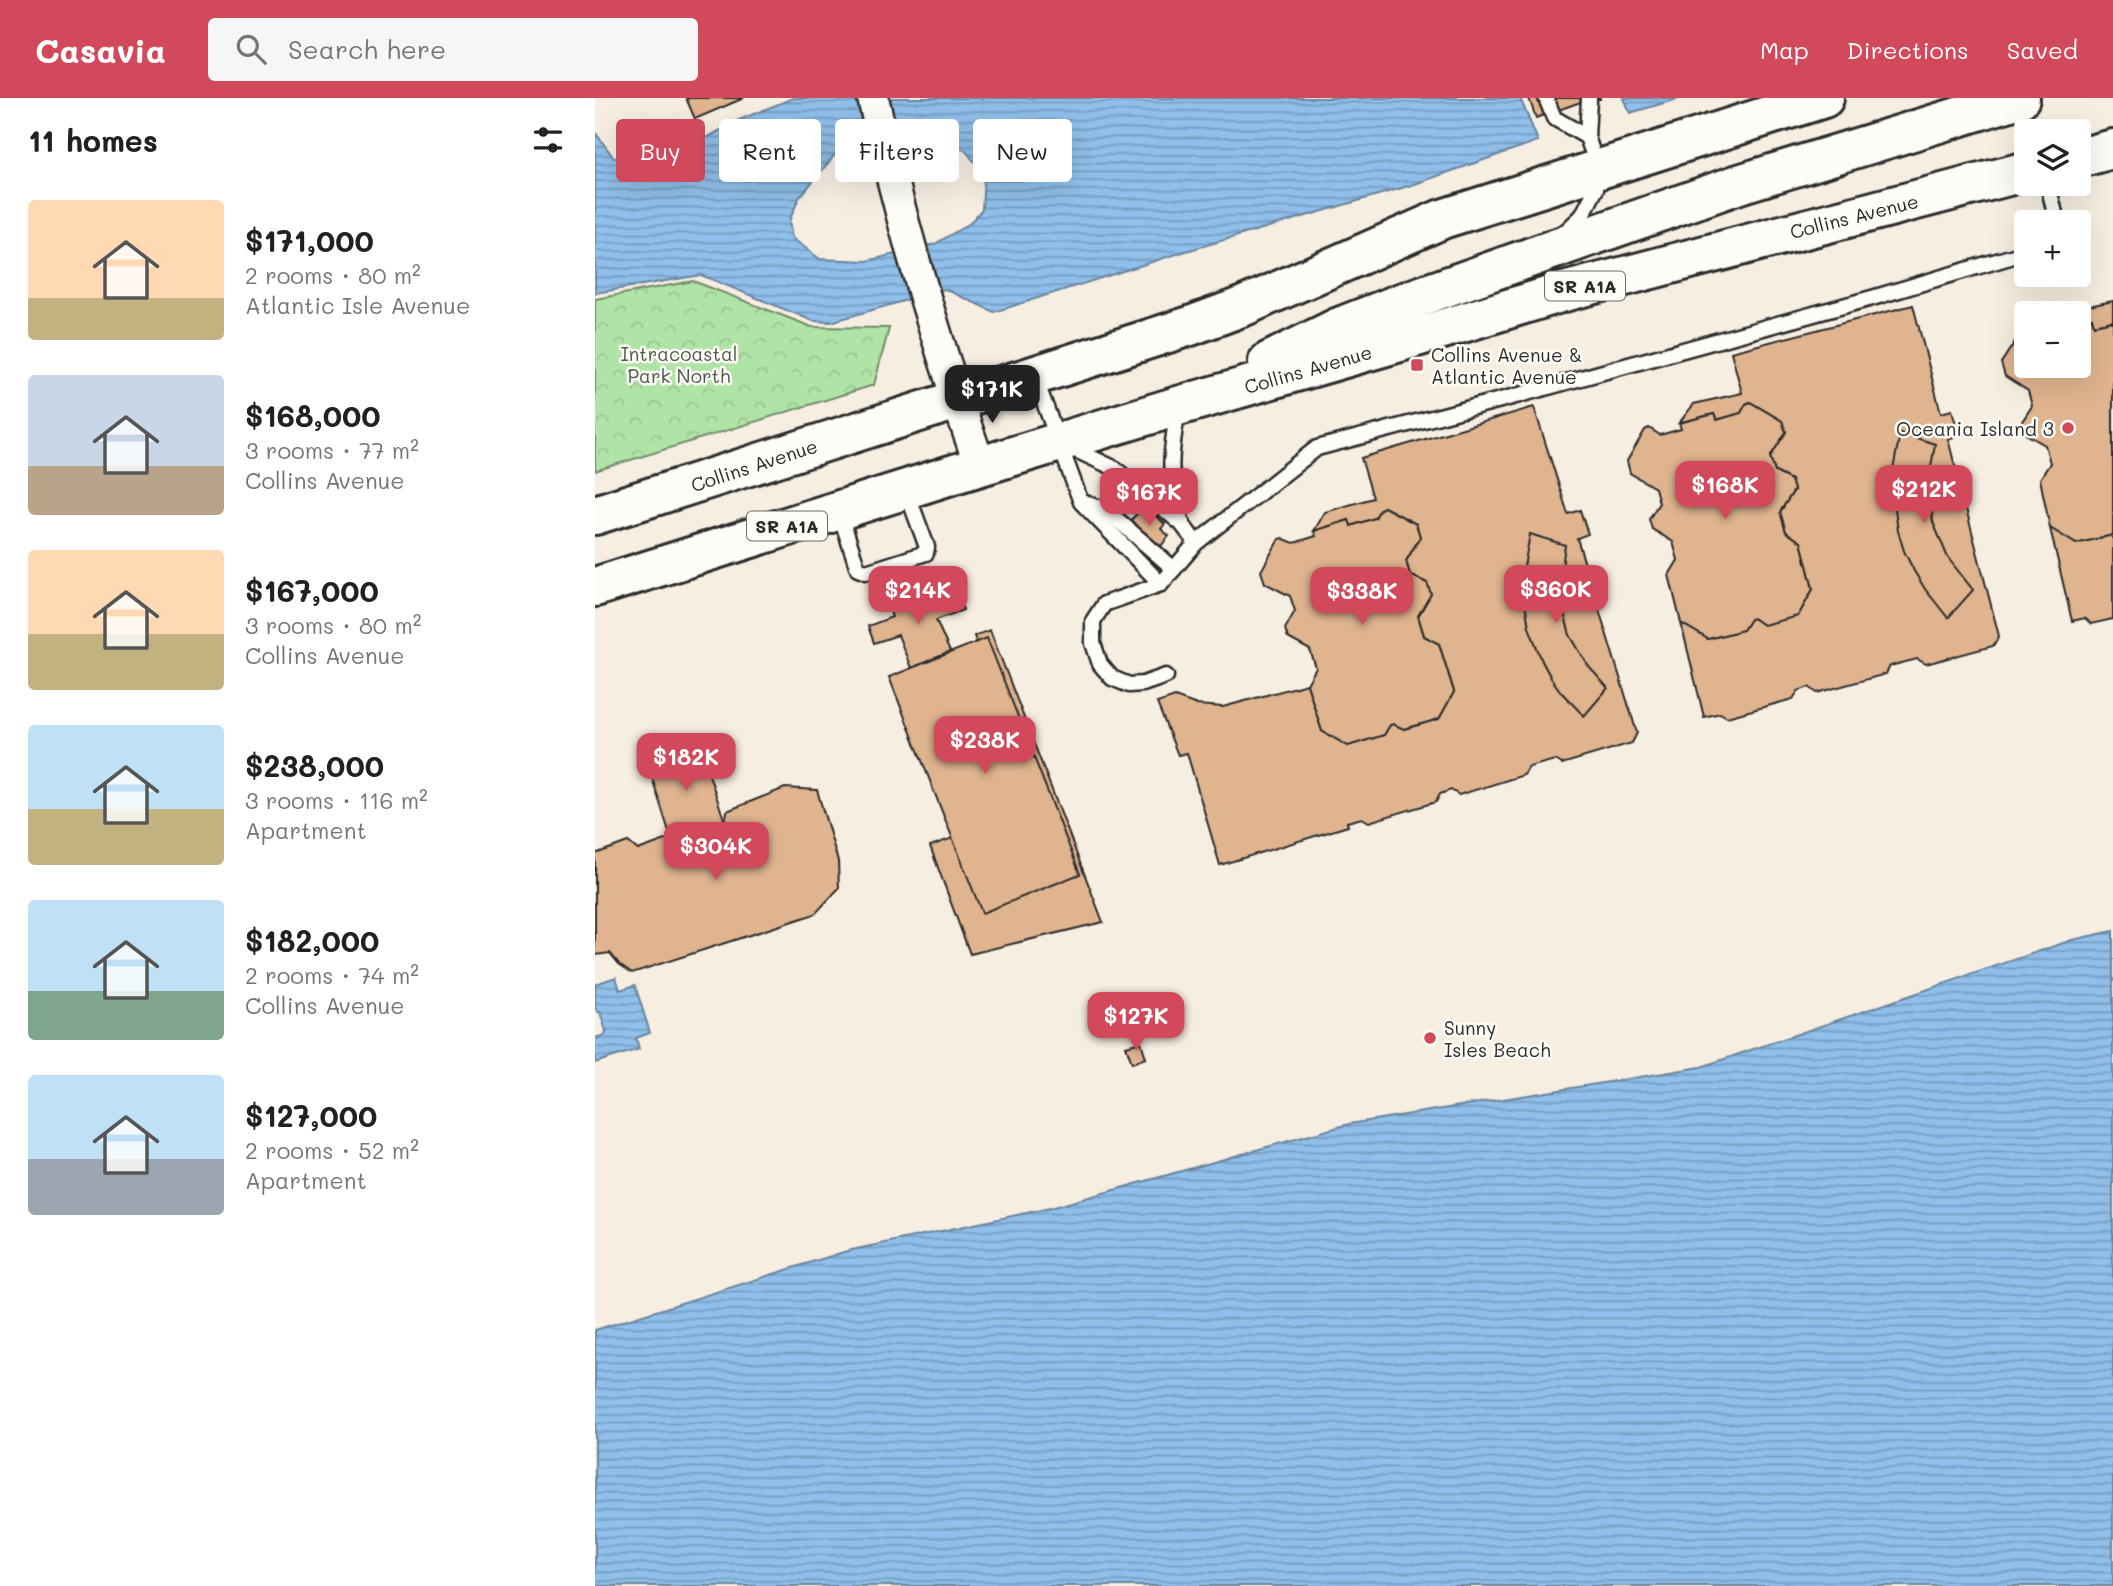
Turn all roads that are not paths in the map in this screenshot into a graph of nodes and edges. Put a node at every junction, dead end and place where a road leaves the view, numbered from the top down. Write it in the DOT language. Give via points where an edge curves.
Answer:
graph roads {
  1 [pos="873,98"];
  2 [pos="1546,98"];
  3 [pos="1824,98"];
  4 [pos="2020,98"];
  5 [pos="1589,99"];
  6 [pos="2113,149"];
  7 [pos="1593,153"];
  8 [pos="2091,155"];
  9 [pos="2014,174"];
  10 [pos="1544,253"];
  11 [pos="2014,256"];
  12 [pos="1034,376"];
  13 [pos="957,401"];
  14 [pos="1178,406"];
  15 [pos="1058,442"];
  16 [pos="980,466"];
  17 [pos="906,489"];
  18 [pos="1081,502"];
  19 [pos="838,510"];
  20 [pos="595,516"];
  21 [pos="1182,524"];
  22 [pos="1196,543"];
  23 [pos="1174,569"];
  24 [pos="1161,584"];
  25 [pos="595,586"];
  26 [pos="1166,676"];
  1 -- 13 [label="street" via="907,238"];
  2 -- 7 [label="lane" via="1554,118"];
  3 -- 7 [label="main road, Collins Avenue"];
  4 -- 10 [label="main road" via="1793,166"];
  5 -- 7 [label="lane"];
  6 -- 8 [label="main road"];
  7 -- 10 [label="lane" via="1597,190 1582,216"];
  7 -- 12 [label="main road, Collins Avenue" via="1190,326"];
  9 -- 14 [label="main road, Collins Avenue / SR A1A" via="1560,293"];
  10 -- 14 [label="main road" via="1337,328"];
  11 -- 22 [label="lane" via="1317,448"];
  12 -- 13 [label="main road, Collins Avenue"];
  12 -- 15 [label="lane"];
  13 -- 16 [label="street"];
  13 -- 20 [label="main road, Collins Avenue"];
  14 -- 15 [label="main road, Collins Avenue / SR A1A"];
  14 -- 21 [label="lane" via="1171,478"];
  15 -- 16 [label="main road, Collins Avenue / SR A1A"];
  15 -- 18 [label="lane"];
  15 -- 21 [label="lane" via="1114,468"];
  16 -- 17 [label="main road, Collins Avenue / SR A1A"];
  17 -- 19 [label="main road, Collins Avenue / SR A1A"];
  17 -- 19 [label="lane" via="926,553 866,572 858,569"];
  18 -- 23 [label="lane" via="1105,509"];
  18 -- 24 [label="lane"];
  19 -- 25 [label="main road, Collins Avenue / SR A1A"];
  21 -- 22 [label="lane"];
  22 -- 23 [label="lane"];
  23 -- 24 [label="lane"];
  24 -- 26 [label="lane" via="1104,604 1093,621 1093,643 1100,664 1112,678 1129,685"];
}
